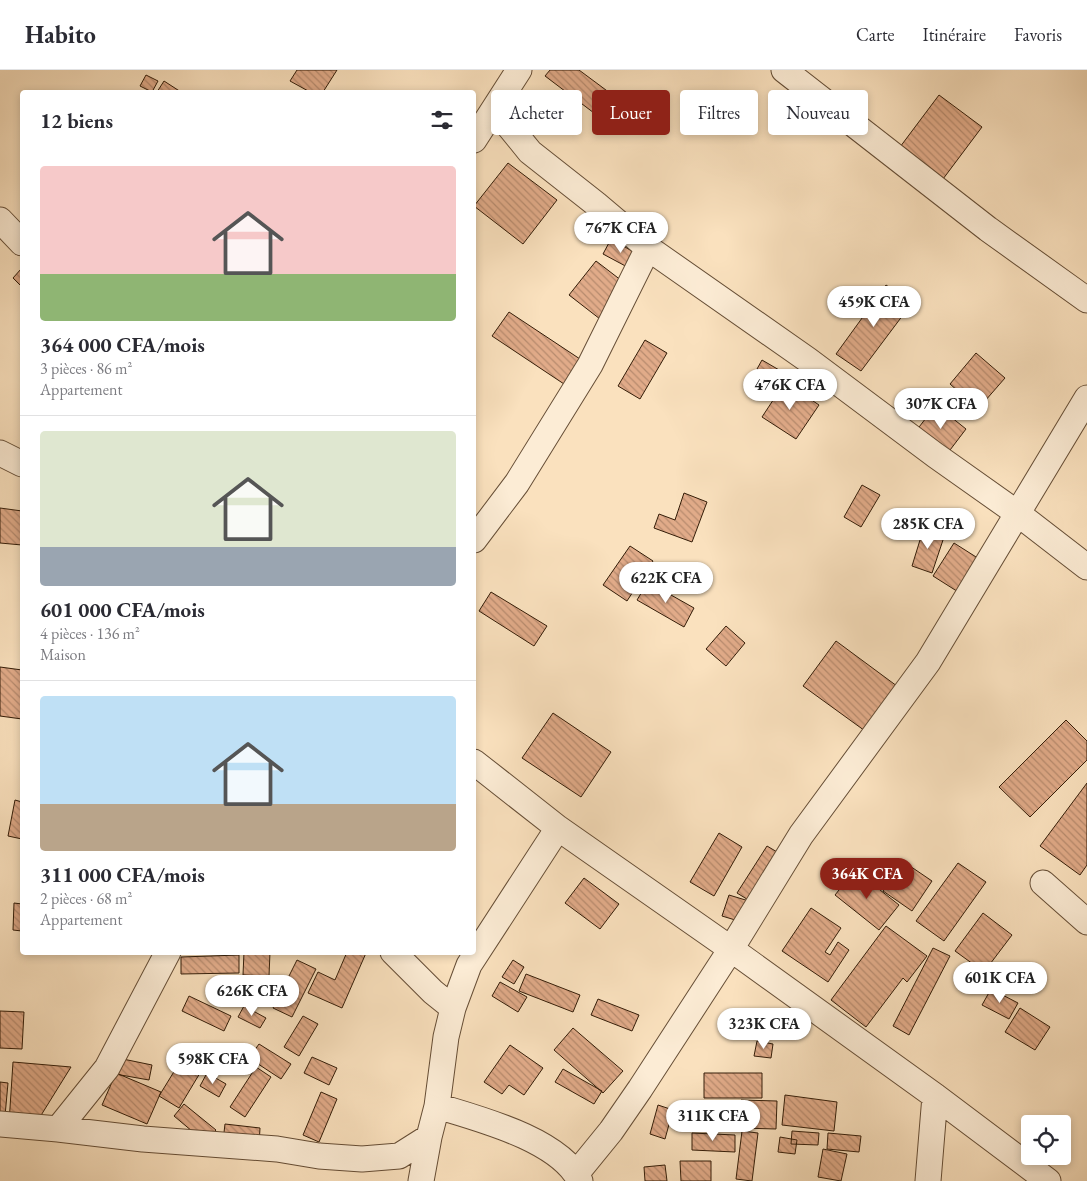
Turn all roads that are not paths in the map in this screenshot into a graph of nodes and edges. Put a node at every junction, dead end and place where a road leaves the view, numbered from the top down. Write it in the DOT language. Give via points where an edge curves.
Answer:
graph roads {
  1 [pos="519,70"];
  2 [pos="784,70"];
  3 [pos="506,90"];
  4 [pos="491,114"];
  5 [pos="516,135"];
  6 [pos="476,137"];
  7 [pos="0,220"];
  8 [pos="20,241"];
  9 [pos="648,248"];
  10 [pos="1087,300"];
  11 [pos="1087,398"];
  12 [pos="0,453"];
  13 [pos="20,463"];
  14 [pos="1017,514"];
  15 [pos="476,537"];
  16 [pos="1087,568"];
  17 [pos="476,764"];
  18 [pos="558,828"];
  19 [pos="1043,883"];
  20 [pos="1087,922"];
  21 [pos="731,950"];
  22 [pos="476,954"];
  23 [pos="166,955"];
  24 [pos="396,955"];
  25 [pos="475,955"];
  26 [pos="453,1008"];
  27 [pos="935,1096"];
  28 [pos="437,1106"];
  29 [pos="0,1124"];
  30 [pos="58,1128"];
  31 [pos="429,1137"];
  32 [pos="578,1178"];
  33 [pos="421,1181"];
  34 [pos="928,1181"];
  35 [pos="1048,1181"];
  1 -- 3 [label="street"];
  2 -- 10 [label="street" via="988,229"];
  4 -- 6 [label="street"];
  5 -- 9 [label="street" via="530,152"];
  7 -- 8 [label="street"];
  9 -- 14 [label="street" via="808,360"];
  9 -- 15 [label="street" via="590,365 517,483"];
  11 -- 14 [label="street"];
  12 -- 13 [label="street"];
  14 -- 16 [label="street"];
  14 -- 21 [label="street" via="928,662 801,835"];
  17 -- 18 [label="street"];
  18 -- 21 [label="street"];
  18 -- 22 [label="street"];
  19 -- 20 [label="street"];
  21 -- 27 [label="street"];
  21 -- 32 [label="street"];
  23 -- 30 [label="street" via="107,1068"];
  24 -- 26 [label="street"];
  25 -- 26 [label="street"];
  26 -- 28 [label="street"];
  27 -- 34 [label="street"];
  27 -- 35 [label="street"];
  28 -- 31 [label="street"];
  28 -- 32 [label="street" via="523,1135 558,1156"];
  29 -- 30 [label="street"];
  30 -- 31 [label="street" via="362,1159 399,1156"];
  31 -- 33 [label="street"];
}
